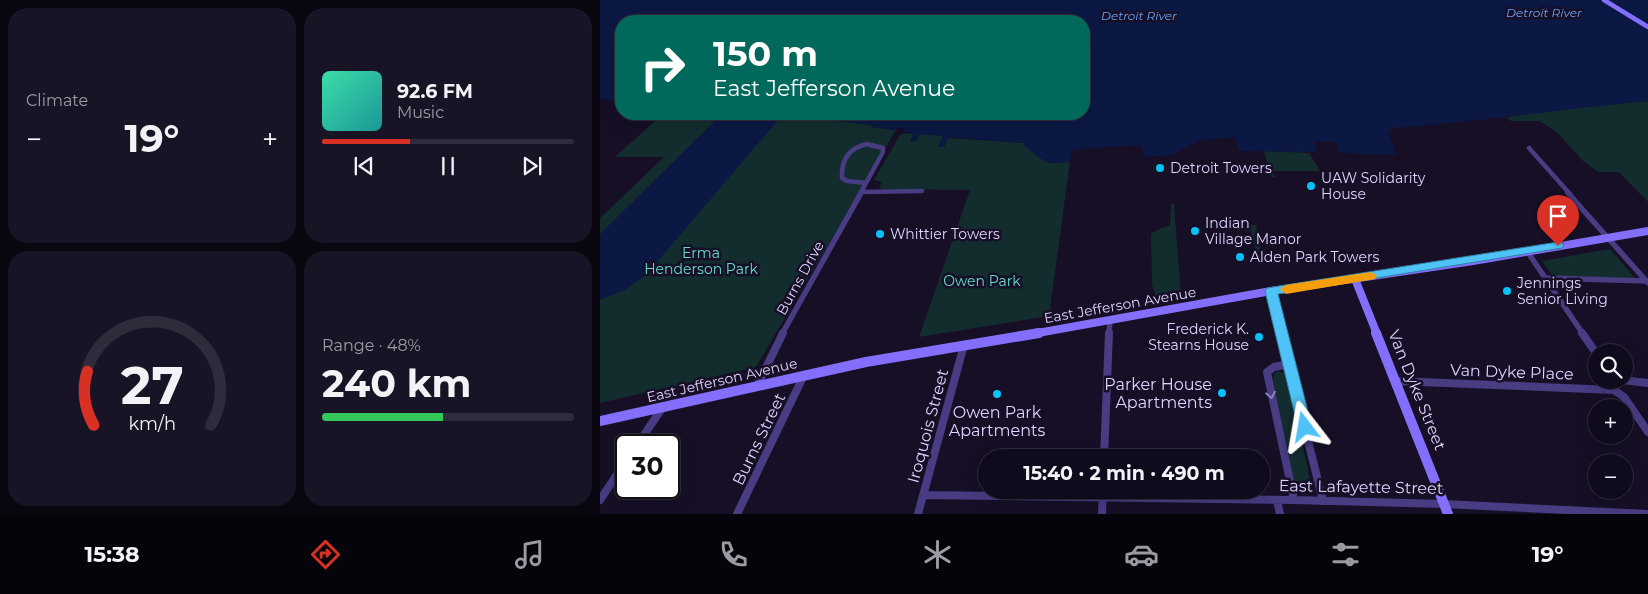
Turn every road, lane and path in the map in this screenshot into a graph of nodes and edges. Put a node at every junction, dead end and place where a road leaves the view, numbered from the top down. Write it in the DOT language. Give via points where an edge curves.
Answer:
graph roads {
  1 [pos="1604,0"];
  2 [pos="1648,27"];
  3 [pos="1529,148"];
  4 [pos="866,183"];
  5 [pos="922,191"];
  6 [pos="861,192"];
  7 [pos="1648,231"];
  8 [pos="1609,237"];
  9 [pos="1527,251"];
  10 [pos="1545,278"];
  11 [pos="1355,279"];
  12 [pos="1647,282"];
  13 [pos="1271,291"];
  14 [pos="1110,321"];
  15 [pos="1590,344"];
  16 [pos="964,345"];
  17 [pos="1289,364"];
  18 [pos="804,376"];
  19 [pos="1396,381"];
  20 [pos="1633,381"];
  21 [pos="1648,383"];
  22 [pos="757,386"];
  23 [pos="663,407"];
  24 [pos="600,422"];
  25 [pos="1648,432"];
  26 [pos="645,434"];
  27 [pos="1104,449"];
  28 [pos="615,478"];
  29 [pos="923,495"];
  30 [pos="978,495"];
  31 [pos="1103,499"];
  32 [pos="1248,499"];
  33 [pos="600,500"];
  34 [pos="1277,500"];
  35 [pos="1294,500"];
  36 [pos="1323,501"];
  37 [pos="1446,509"];
  38 [pos="1612,513"];
  39 [pos="737,514"];
  40 [pos="918,514"];
  41 [pos="1102,514"];
  42 [pos="1280,514"];
  43 [pos="1648,514"];
  1 -- 2 [label="main road"];
  3 -- 8 [label="street"];
  4 -- 4 [label="street, Burns Drive" via="883,152 879,146 862,146 844,156 842,178"];
  4 -- 6 [label="street, Burns Drive"];
  5 -- 6 [label="street"];
  6 -- 22 [label="street, Burns Drive" via="777,342"];
  7 -- 8 [label="main road, East Jefferson Avenue"];
  8 -- 9 [label="main road, East Jefferson Avenue"];
  8 -- 12 [label="street"];
  9 -- 10 [label="street"];
  9 -- 11 [label="main road, East Jefferson Avenue"];
  10 -- 12 [label="street"];
  10 -- 15 [label="street"];
  11 -- 13 [label="main road, East Jefferson Avenue"];
  11 -- 19 [label="main road, Van Dyke Street"];
  13 -- 14 [label="main road, East Jefferson Avenue"];
  13 -- 17 [label="street"];
  14 -- 16 [label="main road, East Jefferson Avenue"];
  14 -- 27 [label="street"];
  16 -- 18 [label="main road, East Jefferson Avenue"];
  16 -- 29 [label="street, Iroquois Street"];
  17 -- 35 [label="street, one-way" via="1274,366 1267,372"];
  17 -- 36 [label="street"];
  18 -- 22 [label="main road, East Jefferson Avenue"];
  18 -- 39 [label="street, Burns Street"];
  19 -- 25 [label="street, Van Dyke Place" via="1614,390 1624,397"];
  19 -- 37 [label="main road, Van Dyke Street"];
  20 -- 21 [label="street"];
  22 -- 23 [label="main road, East Jefferson Avenue"];
  23 -- 24 [label="main road, East Jefferson Avenue"];
  23 -- 26 [label="street"];
  28 -- 33 [label="street"];
  29 -- 30 [label="street, East Lafayette Street"];
  29 -- 40 [label="street, Iroquois Street"];
  31 -- 41 [label="street"];
  32 -- 34 [label="street, East Lafayette Street"];
  34 -- 35 [label="street, East Lafayette Street"];
  34 -- 42 [label="street"];
  35 -- 36 [label="street, East Lafayette Street"];
  36 -- 37 [label="street, East Lafayette Street"];
  37 -- 38 [label="street, East Lafayette Street"];
  38 -- 43 [label="street, East Lafayette Street"];
}
